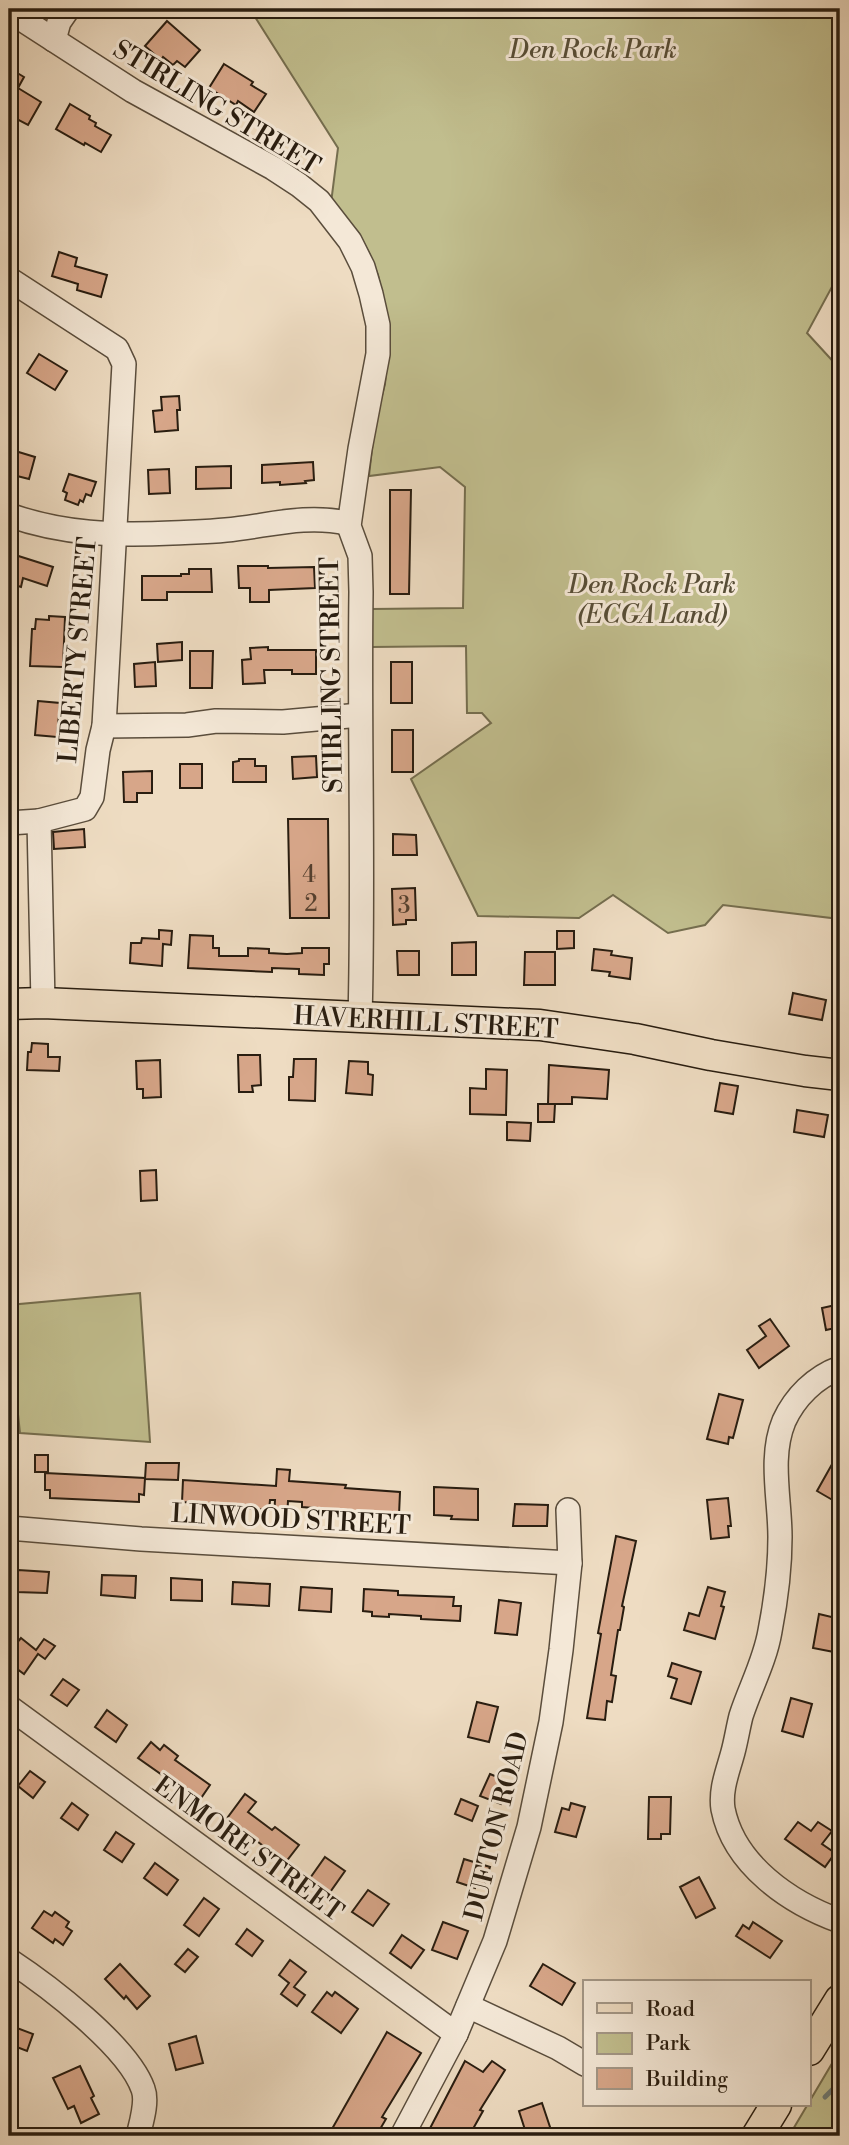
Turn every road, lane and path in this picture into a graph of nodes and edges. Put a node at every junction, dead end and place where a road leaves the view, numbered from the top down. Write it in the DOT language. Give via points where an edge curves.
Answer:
graph roads {
  1 [pos="68,9"];
  2 [pos="9,11"];
  3 [pos="54,40"];
  4 [pos="9,279"];
  5 [pos="9,515"];
  6 [pos="349,526"];
  7 [pos="115,535"];
  8 [pos="360,715"];
  9 [pos="104,726"];
  10 [pos="39,821"];
  11 [pos="9,823"];
  12 [pos="43,1003"];
  13 [pos="9,1004"];
  14 [pos="360,1018"];
  15 [pos="840,1075"];
  16 [pos="840,1368"];
  17 [pos="568,1510"];
  18 [pos="9,1528"];
  19 [pos="570,1563"];
  20 [pos="9,1707"];
  21 [pos="840,1922"];
  22 [pos="9,1959"];
  23 [pos="840,2000"];
  24 [pos="468,2006"];
  25 [pos="456,2034"];
  26 [pos="810,2048"];
  27 [pos="583,2063"];
  28 [pos="775,2106"];
  29 [pos="138,2136"];
  30 [pos="402,2136"];
  31 [pos="757,2136"];
  1 -- 3 [label="street"];
  2 -- 3 [label="street, STIRLING STREET"];
  3 -- 6 [label="street, STIRLING STREET" via="133,91 299,185 319,201 350,241 371,294 378,354"];
  4 -- 7 [label="street, LIBERTY STREET" via="117,349 124,364"];
  5 -- 7 [label="street" via="81,533"];
  6 -- 7 [label="street" via="325,518 225,530"];
  6 -- 8 [label="street, STIRLING STREET" via="360,556"];
  7 -- 9 [label="street, LIBERTY STREET"];
  8 -- 9 [label="street" via="283,722"];
  8 -- 14 [label="street, STIRLING STREET"];
  9 -- 10 [label="street, LIBERTY STREET" via="92,797 85,809"];
  10 -- 11 [label="street"];
  10 -- 12 [label="street"];
  12 -- 13 [label="main road, HAVERHILL STREET"];
  12 -- 14 [label="main road, HAVERHILL STREET"];
  14 -- 15 [label="main road, HAVERHILL STREET" via="540,1025"];
  16 -- 21 [label="street" via="813,1383 783,1423 776,1475 780,1534 775,1604 768,1643 741,1716 723,1785 723,1807 741,1852 766,1879"];
  17 -- 19 [label="street, DUFTON ROAD"];
  18 -- 19 [label="street, LINWOOD STREET"];
  19 -- 24 [label="street, DUFTON ROAD" via="551,1722 529,1827 495,1941"];
  20 -- 25 [label="street, ENMORE STREET"];
  22 -- 29 [label="street" via="84,2017 128,2062 144,2090"];
  23 -- 26 [label="main road"];
  24 -- 25 [label="street, DUFTON ROAD"];
  24 -- 27 [label="street"];
  25 -- 30 [label="street, DUFTON ROAD"];
  28 -- 31 [label="main road"];
}
